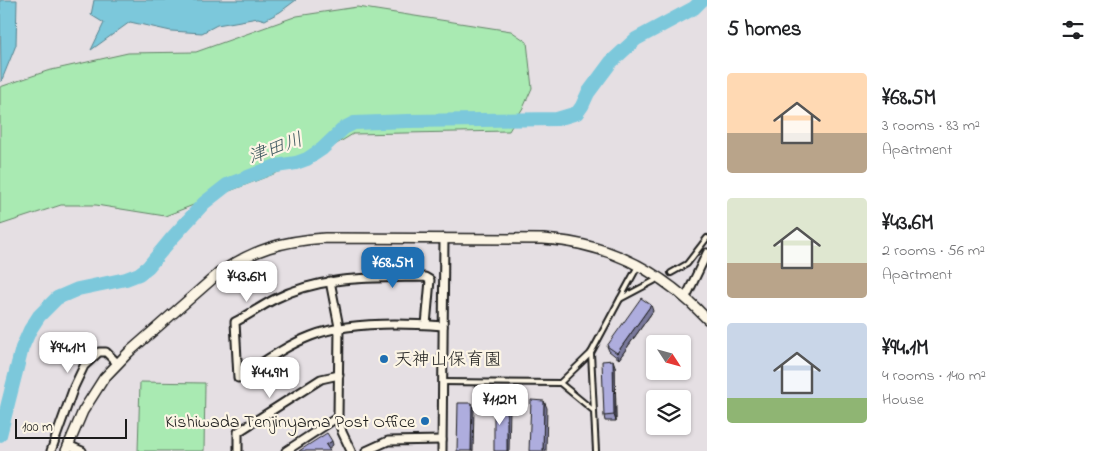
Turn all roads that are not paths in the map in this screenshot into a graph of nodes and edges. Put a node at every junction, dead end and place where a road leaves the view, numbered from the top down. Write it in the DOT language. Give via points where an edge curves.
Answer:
graph roads {
  1 [pos="444,238"];
  2 [pos="707,238"];
  3 [pos="707,253"];
  4 [pos="639,265"];
  5 [pos="671,274"];
  6 [pos="330,281"];
  7 [pos="654,281"];
  8 [pos="686,297"];
  9 [pos="620,299"];
  10 [pos="707,319"];
  11 [pos="426,325"];
  12 [pos="443,326"];
  13 [pos="339,327"];
  14 [pos="591,353"];
  15 [pos="118,363"];
  16 [pos="339,375"];
  17 [pos="442,382"];
  18 [pos="560,383"];
  19 [pos="594,411"];
  20 [pos="338,417"];
  21 [pos="442,440"];
  22 [pos="67,448"];
  23 [pos="51,451"];
  24 [pos="82,451"];
  25 [pos="238,451"];
  26 [pos="286,451"];
  27 [pos="351,451"];
  28 [pos="366,451"];
  29 [pos="442,451"];
  30 [pos="596,451"];
  1 -- 4 [label="street" via="558,240 602,250"];
  1 -- 12 [label="street"];
  1 -- 15 [label="street" via="326,238 257,250 218,274"];
  2 -- 5 [label="lane" via="687,264"];
  3 -- 8 [label="street"];
  4 -- 8 [label="street"];
  4 -- 9 [label="lane"];
  6 -- 11 [label="street" via="425,277 430,280"];
  6 -- 13 [label="street"];
  6 -- 13 [label="street" via="274,299 235,322 238,378 288,346"];
  7 -- 9 [label="lane"];
  8 -- 10 [label="street"];
  9 -- 14 [label="lane"];
  11 -- 12 [label="street"];
  11 -- 13 [label="street"];
  12 -- 17 [label="street"];
  13 -- 16 [label="street"];
  14 -- 18 [label="lane"];
  14 -- 19 [label="lane"];
  15 -- 22 [label="street" via="93,394"];
  15 -- 23 [label="street" via="106,352 99,352 84,366"];
  16 -- 20 [label="street"];
  16 -- 25 [label="street" via="321,379 238,432"];
  17 -- 18 [label="lane"];
  17 -- 21 [label="street"];
  18 -- 19 [label="lane"];
  19 -- 30 [label="lane"];
  20 -- 26 [label="street"];
  20 -- 27 [label="street"];
  21 -- 28 [label="street" via="388,441"];
  21 -- 29 [label="street"];
  22 -- 24 [label="street"];
}
